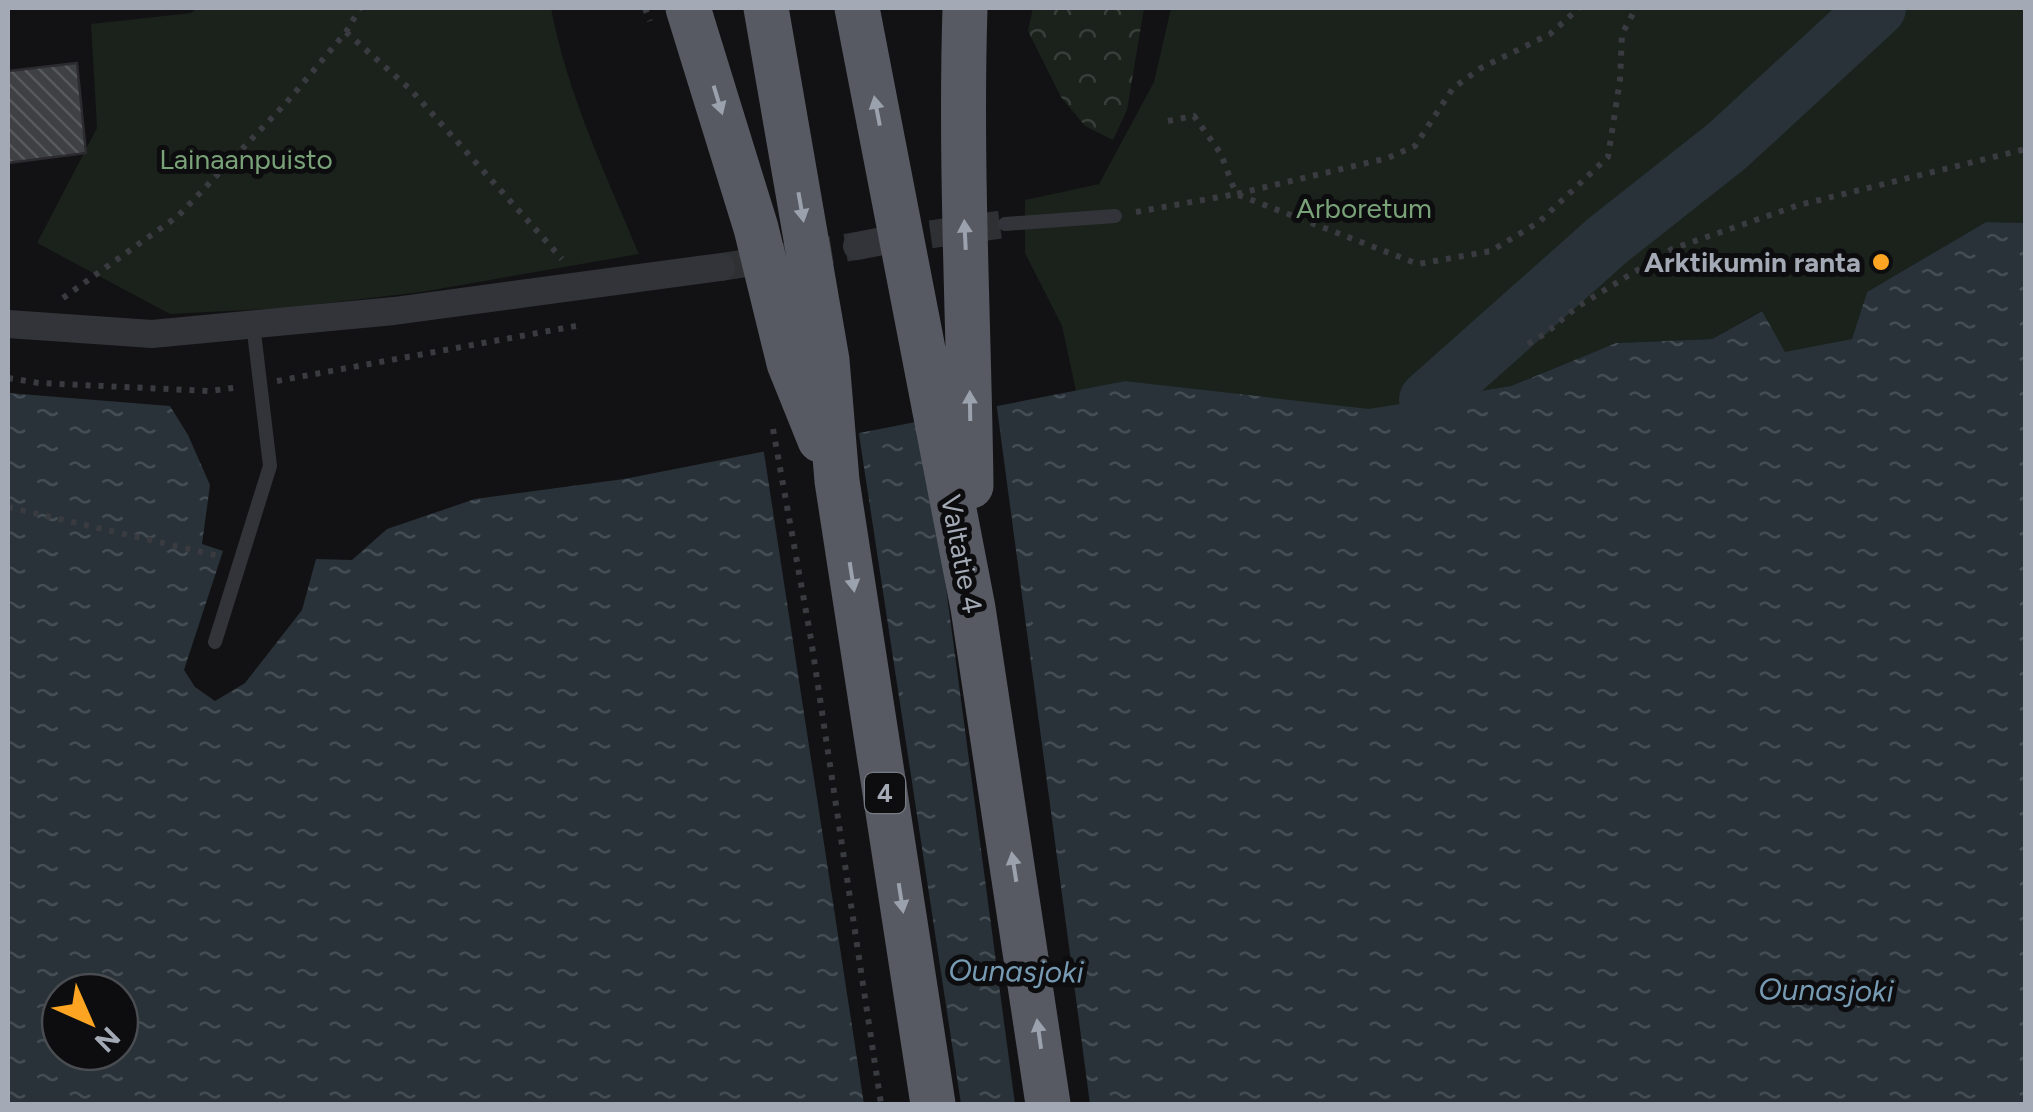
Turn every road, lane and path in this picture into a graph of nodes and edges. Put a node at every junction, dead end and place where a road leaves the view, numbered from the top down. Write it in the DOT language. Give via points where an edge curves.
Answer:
graph roads {
  1 [pos="360,8"];
  2 [pos="688,8"];
  3 [pos="766,8"];
  4 [pos="857,8"];
  5 [pos="964,8"];
  6 [pos="1579,8"];
  7 [pos="1636,8"];
  8 [pos="346,32"];
  9 [pos="1168,121"];
  10 [pos="2026,150"];
  11 [pos="1236,194"];
  12 [pos="1115,216"];
  13 [pos="1005,224"];
  14 [pos="888,240"];
  15 [pos="857,246"];
  16 [pos="720,267"];
  17 [pos="584,284"];
  18 [pos="252,323"];
  19 [pos="15,325"];
  20 [pos="581,325"];
  21 [pos="1528,344"];
  22 [pos="808,362"];
  23 [pos="8,378"];
  24 [pos="260,384"];
  25 [pos="772,428"];
  26 [pos="8,508"];
  27 [pos="220,556"];
  28 [pos="973,608"];
  29 [pos="215,642"];
  30 [pos="881,1104"];
  31 [pos="933,1104"];
  32 [pos="1048,1104"];
  1 -- 8 [label="path"];
  2 -- 22 [label="highway, one-way" via="756,228"];
  3 -- 22 [label="highway, one-way"];
  28 -- 4 [label="highway, Valtatie 4, one-way"];
  28 -- 5 [label="highway, one-way"];
  6 -- 11 [label="path" via="1550,34 1453,88 1414,146"];
  7 -- 11 [label="path" via="1622,34 1608,157 1538,222 1491,251 1418,264"];
  8 -- 17 [label="path" via="411,90"];
  8 -- 19 [label="path" via="178,216"];
  9 -- 11 [label="path" via="1194,116 1221,154"];
  10 -- 21 [label="path" via="1799,205 1672,249 1576,306"];
  11 -- 12 [label="path"];
  12 -- 13 [label="lane"];
  14 -- 15 [label="street"];
  16 -- 17 [label="street"];
  17 -- 18 [label="street"];
  18 -- 19 [label="street" via="152,334"];
  18 -- 24 [label="lane"];
  20 -- 24 [label="path"];
  22 -- 31 [label="highway, 4, one-way" via="837,481"];
  23 -- 24 [label="path" via="210,391"];
  24 -- 29 [label="lane" via="270,466"];
  25 -- 30 [label="path"];
  26 -- 27 [label="path"];
  32 -- 28 [label="highway, Valtatie 4, one-way"];
}
